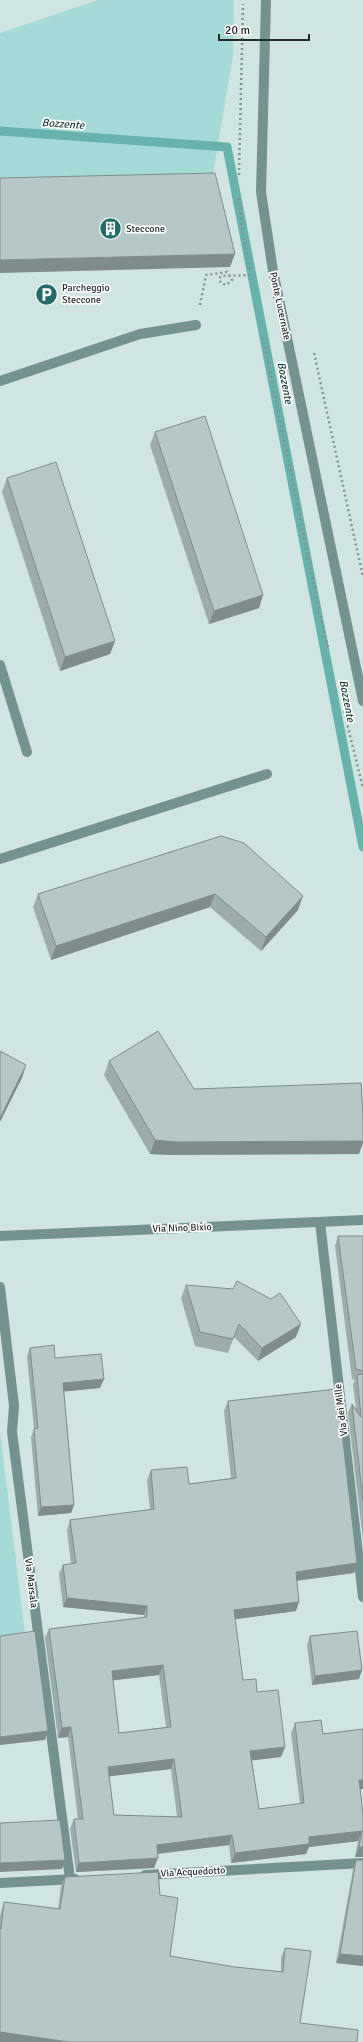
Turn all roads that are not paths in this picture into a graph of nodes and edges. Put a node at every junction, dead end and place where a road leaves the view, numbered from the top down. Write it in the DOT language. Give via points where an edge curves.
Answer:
graph roads {
  1 [pos="266,0"];
  2 [pos="196,325"];
  3 [pos="0,380"];
  4 [pos="0,666"];
  5 [pos="363,701"];
  6 [pos="27,752"];
  7 [pos="267,774"];
  8 [pos="0,860"];
  9 [pos="363,1220"];
  10 [pos="320,1222"];
  11 [pos="0,1236"];
  12 [pos="0,1286"];
  13 [pos="363,1597"];
  14 [pos="363,1863"];
  15 [pos="133,1876"];
  16 [pos="85,1878"];
  17 [pos="70,1879"];
  18 [pos="0,1883"];
  1 -- 5 [label="street, Ponte Lucernate" via="261,174 264,220"];
  2 -- 3 [label="street" via="140,334"];
  4 -- 6 [label="street"];
  7 -- 8 [label="street"];
  9 -- 10 [label="street, Via Nino Bixio"];
  10 -- 11 [label="street, Via Nino Bixio"];
  10 -- 13 [label="street, Via dei Mille"];
  12 -- 17 [label="street, Via Marsala" via="14,1406 12,1432"];
  14 -- 15 [label="street, Via Acquedotto"];
  16 -- 17 [label="street"];
  17 -- 18 [label="street"];
}
